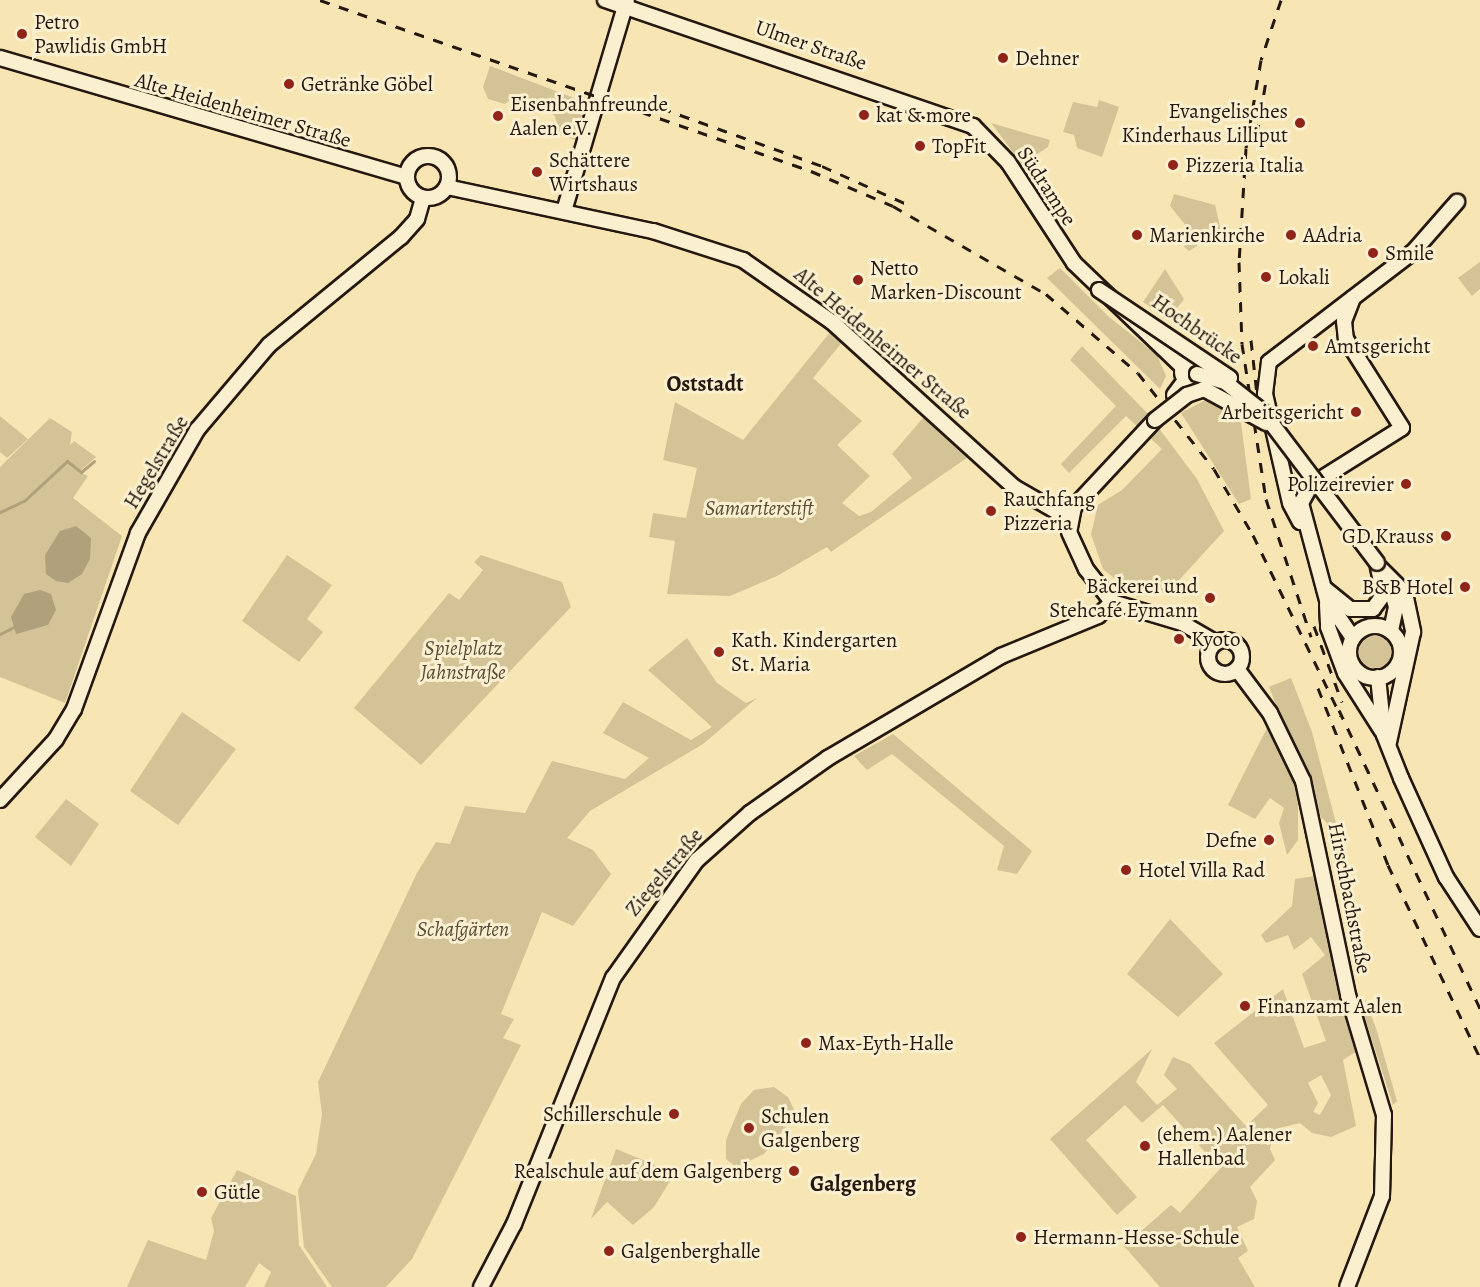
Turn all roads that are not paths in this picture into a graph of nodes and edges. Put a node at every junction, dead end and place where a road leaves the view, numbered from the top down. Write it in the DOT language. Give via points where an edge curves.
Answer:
graph roads {
  1 [pos="605,0"];
  2 [pos="626,3"];
  3 [pos="0,58"];
  4 [pos="996,146"];
  5 [pos="406,177"];
  6 [pos="447,188"];
  7 [pos="423,198"];
  8 [pos="1457,202"];
  9 [pos="564,211"];
  10 [pos="1098,290"];
  11 [pos="1353,298"];
  12 [pos="1189,373"];
  13 [pos="1263,412"];
  14 [pos="1155,420"];
  15 [pos="1281,432"];
  16 [pos="1071,512"];
  17 [pos="1303,526"];
  18 [pos="1379,566"];
  19 [pos="1321,584"];
  20 [pos="1327,600"];
  21 [pos="1113,602"];
  22 [pos="1391,631"];
  23 [pos="1353,638"];
  24 [pos="1216,643"];
  25 [pos="1237,669"];
  26 [pos="1378,677"];
  27 [pos="1387,740"];
  28 [pos="0,800"];
  29 [pos="1480,929"];
  30 [pos="481,1287"];
  31 [pos="1347,1287"];
  1 -- 2 [label="main road, Ulmer Straße"];
  2 -- 4 [label="main road, Ulmer Straße" via="943,112 973,126"];
  2 -- 9 [label="main road"];
  3 -- 5 [label="main road, Alte Heidenheimer Straße"];
  4 -- 10 [label="main road, Südrampe" via="1064,249"];
  5 -- 6 [label="main road" via="415,160 433,156 448,168"];
  5 -- 7 [label="main road" via="411,191"];
  6 -- 7 [label="main road" via="437,197"];
  6 -- 9 [label="main road, Alte Heidenheimer Straße"];
  7 -- 28 [label="main road, Hegelstraße" via="417,219 401,237 268,345 197,430 138,533 74,709 56,739"];
  8 -- 11 [label="main road" via="1413,252"];
  9 -- 16 [label="main road, Alte Heidenheimer Straße" via="692,241 743,260 832,322 1014,487"];
  10 -- 12 [label="main road, bridge"];
  10 -- 13 [label="main road, Hochbrücke, bridge" via="1215,366"];
  11 -- 17 [label="main road" via="1277,354 1265,376 1290,503"];
  11 -- 17 [label="main road" via="1344,321 1346,339 1402,428 1311,485 1301,503"];
  12 -- 13 [label="main road, bridge" via="1225,382"];
  12 -- 14 [label="main road, bridge"];
  13 -- 15 [label="main road, bridge"];
  14 -- 15 [label="main road, Hochbrücke, bridge" via="1187,395 1204,389"];
  14 -- 16 [label="main road"];
  15 -- 18 [label="main road, bridge"];
  16 -- 21 [label="main road" via="1075,552"];
  17 -- 19 [label="main road"];
  18 -- 19 [label="main road" via="1384,594 1368,611 1345,607"];
  18 -- 22 [label="main road" via="1394,592"];
  18 -- 27 [label="main road" via="1405,593 1413,632"];
  19 -- 20 [label="main road"];
  20 -- 23 [label="main road"];
  20 -- 27 [label="main road" via="1328,627 1345,673"];
  21 -- 24 [label="main road" via="1192,627"];
  21 -- 30 [label="main road, Ziegelstraße" via="1098,616 1001,656 828,758 750,813 697,860 664,899 613,978 514,1224"];
  22 -- 23 [label="main road" via="1373,626"];
  22 -- 26 [label="main road" via="1401,655 1391,672"];
  23 -- 26 [label="main road" via="1353,666"];
  24 -- 25 [label="main road" via="1237,644 1242,659"];
  24 -- 25 [label="main road" via="1208,657 1212,668 1221,674"];
  25 -- 31 [label="main road, Hirschbachstraße" via="1270,713 1303,781 1348,995 1384,1115 1382,1196"];
  26 -- 27 [label="main road"];
  27 -- 29 [label="main road" via="1446,877"];
}
